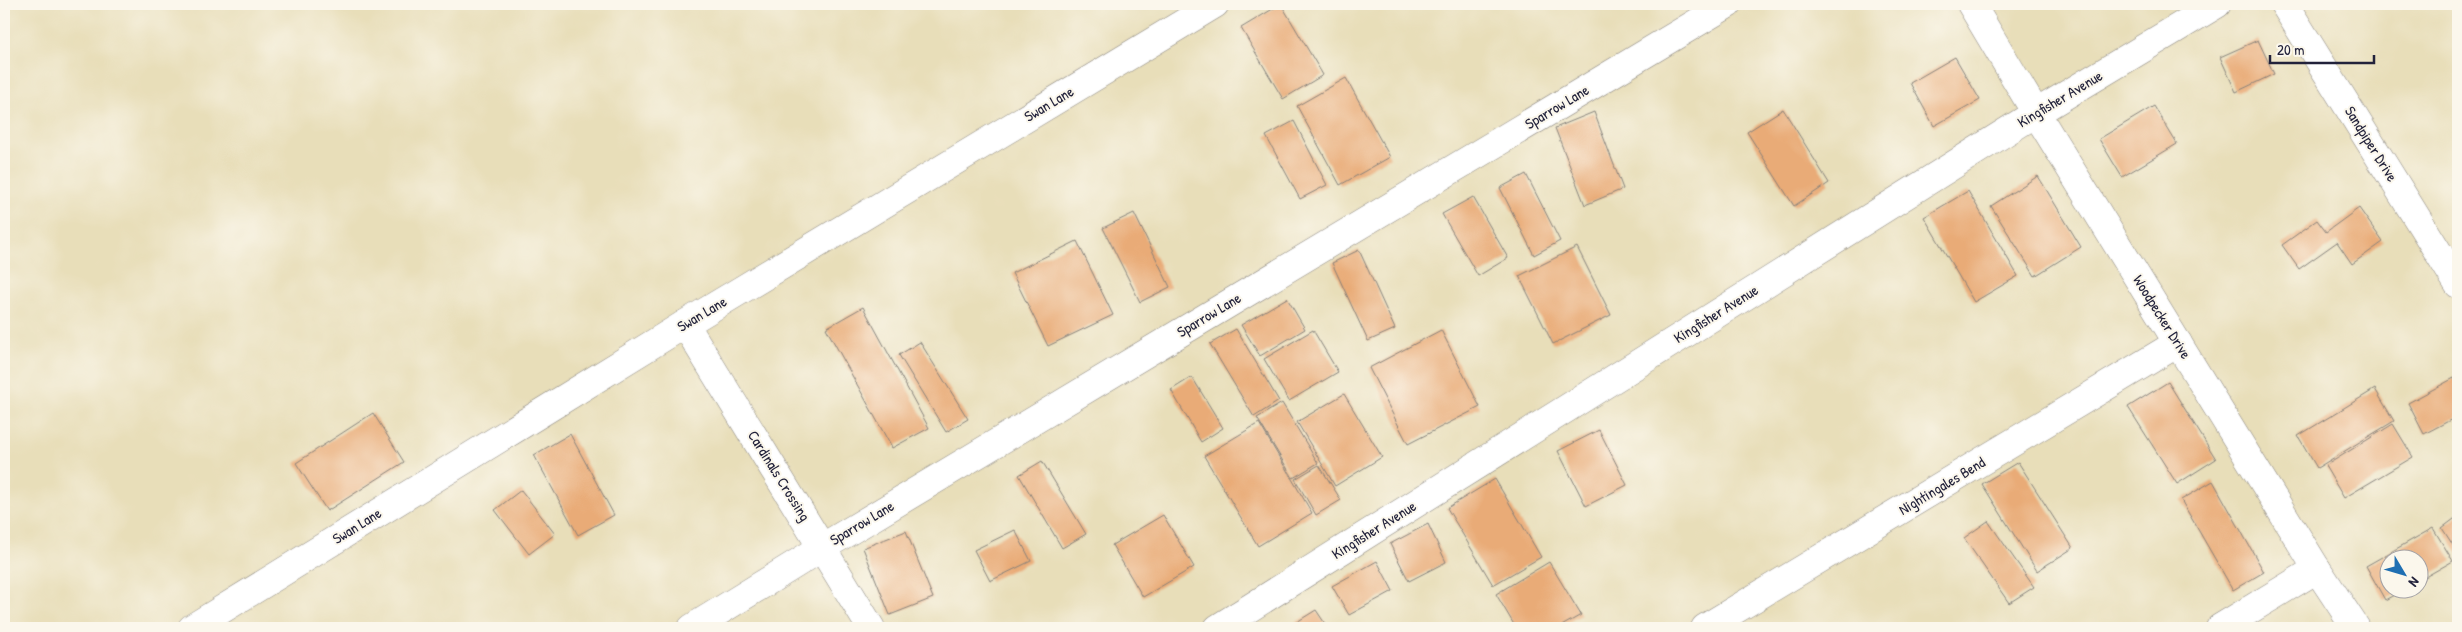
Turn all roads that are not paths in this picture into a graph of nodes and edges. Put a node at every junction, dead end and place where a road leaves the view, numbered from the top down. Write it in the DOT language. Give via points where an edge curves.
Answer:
graph roads {
  1 [pos="1215,4"];
  2 [pos="1728,4"];
  3 [pos="1971,4"];
  4 [pos="2217,4"];
  5 [pos="2284,4"];
  6 [pos="2036,114"];
  7 [pos="2458,284"];
  8 [pos="685,324"];
  9 [pos="2178,343"];
  10 [pos="823,547"];
  11 [pos="2317,569"];
  12 [pos="192,628"];
  13 [pos="692,628"];
  14 [pos="871,628"];
  15 [pos="1218,628"];
  16 [pos="1706,628"];
  17 [pos="2220,628"];
  18 [pos="2356,628"];
  1 -- 8 [label="street, Swan Lane"];
  2 -- 10 [label="street, Sparrow Lane"];
  3 -- 6 [label="street, Woodpecker Drive"];
  4 -- 6 [label="street, Kingfisher Avenue"];
  5 -- 7 [label="street, Sandpiper Drive"];
  6 -- 9 [label="street, Woodpecker Drive"];
  6 -- 15 [label="street, Kingfisher Avenue"];
  8 -- 10 [label="street, Cardinals Crossing"];
  8 -- 12 [label="street, Swan Lane"];
  9 -- 11 [label="street, Woodpecker Drive"];
  9 -- 16 [label="street, Nightingales Bend"];
  10 -- 13 [label="street, Sparrow Lane"];
  10 -- 14 [label="street, Cardinals Crossing"];
  11 -- 17 [label="street"];
  11 -- 18 [label="street, Woodpecker Drive"];
}
